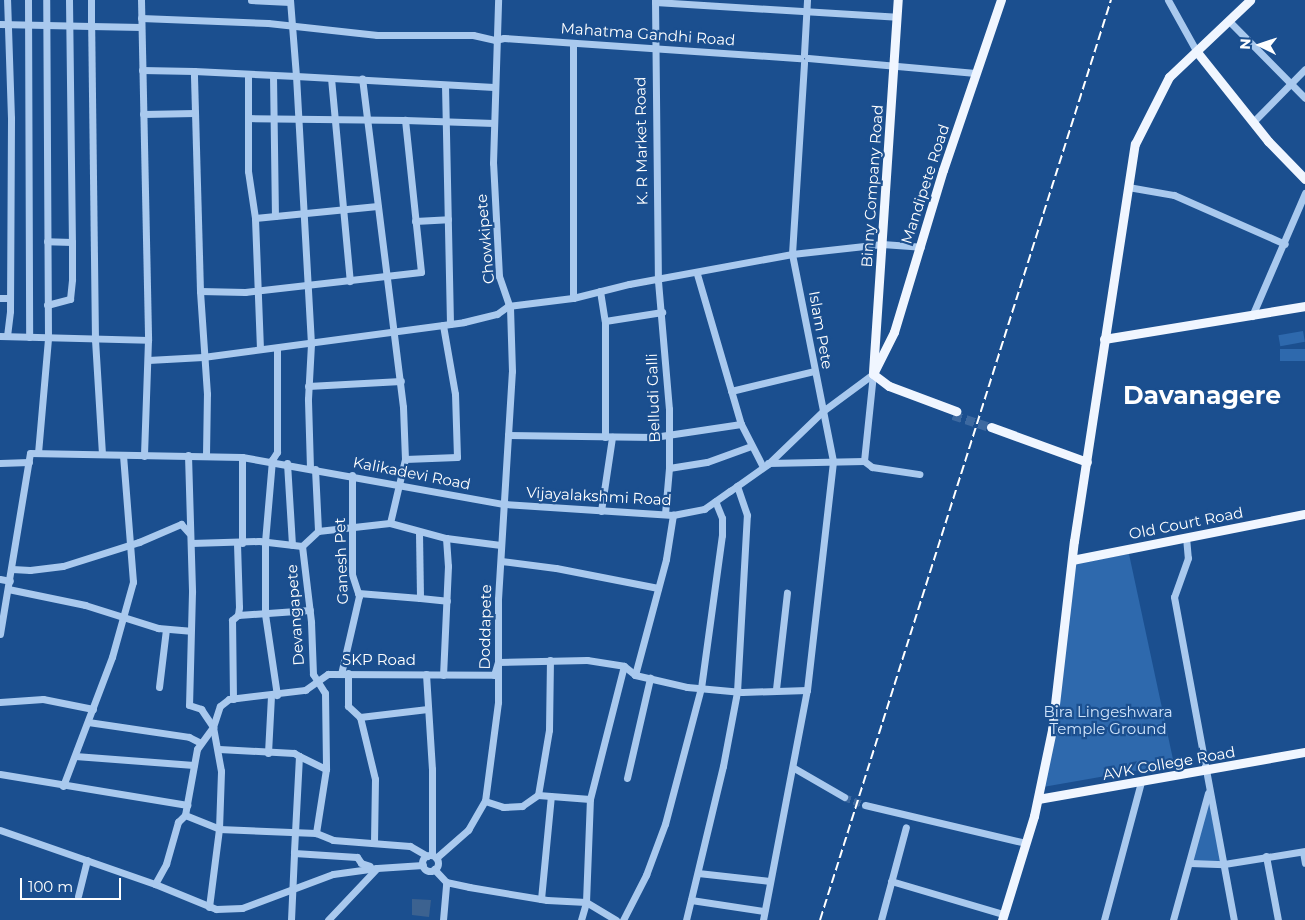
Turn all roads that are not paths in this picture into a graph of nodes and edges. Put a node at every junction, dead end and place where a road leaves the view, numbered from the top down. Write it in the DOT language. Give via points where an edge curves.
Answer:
graph roads {
  1 [pos="7,0"];
  2 [pos="28,0"];
  3 [pos="46,0"];
  4 [pos="69,0"];
  5 [pos="91,0"];
  6 [pos="140,0"];
  7 [pos="251,0"];
  8 [pos="498,0"];
  9 [pos="807,0"];
  10 [pos="898,0"];
  11 [pos="1001,0"];
  12 [pos="1168,0"];
  13 [pos="1250,0"];
  14 [pos="290,1"];
  15 [pos="655,1"];
  16 [pos="806,12"];
  17 [pos="141,18"];
  18 [pos="897,18"];
  19 [pos="1229,21"];
  20 [pos="0,24"];
  21 [pos="8,24"];
  22 [pos="28,24"];
  23 [pos="46,24"];
  24 [pos="69,25"];
  25 [pos="292,25"];
  26 [pos="91,26"];
  27 [pos="141,27"];
  28 [pos="495,40"];
  29 [pos="573,43"];
  30 [pos="654,47"];
  31 [pos="1197,52"];
  32 [pos="804,58"];
  33 [pos="894,65"];
  34 [pos="1305,69"];
  35 [pos="142,70"];
  36 [pos="194,71"];
  37 [pos="975,73"];
  38 [pos="248,75"];
  39 [pos="272,75"];
  40 [pos="296,76"];
  41 [pos="331,78"];
  42 [pos="362,79"];
  43 [pos="1292,83"];
  44 [pos="445,85"];
  45 [pos="494,87"];
  46 [pos="1305,98"];
  47 [pos="195,113"];
  48 [pos="143,114"];
  49 [pos="248,118"];
  50 [pos="272,118"];
  51 [pos="298,118"];
  52 [pos="334,119"];
  53 [pos="367,120"];
  54 [pos="405,120"];
  55 [pos="1253,122"];
  56 [pos="445,123"];
  57 [pos="494,123"];
  58 [pos="1304,178"];
  59 [pos="1128,187"];
  60 [pos="1305,191"];
  61 [pos="377,206"];
  62 [pos="343,209"];
  63 [pos="304,214"];
  64 [pos="275,216"];
  65 [pos="255,218"];
  66 [pos="448,219"];
  67 [pos="415,221"];
  68 [pos="47,241"];
  69 [pos="72,242"];
  70 [pos="882,244"];
  71 [pos="1285,244"];
  72 [pos="920,247"];
  73 [pos="792,254"];
  74 [pos="697,274"];
  75 [pos="385,276"];
  76 [pos="350,281"];
  77 [pos="658,281"];
  78 [pos="308,286"];
  79 [pos="256,290"];
  80 [pos="200,291"];
  81 [pos="600,291"];
  82 [pos="0,298"];
  83 [pos="10,298"];
  84 [pos="573,298"];
  85 [pos="47,305"];
  86 [pos="508,306"];
  87 [pos="1305,306"];
  88 [pos="662,312"];
  89 [pos="1252,316"];
  90 [pos="605,321"];
  91 [pos="446,325"];
  92 [pos="392,332"];
  93 [pos="3,336"];
  94 [pos="29,337"];
  95 [pos="48,338"];
  96 [pos="1104,339"];
  97 [pos="95,340"];
  98 [pos="148,340"];
  99 [pos="311,344"];
  100 [pos="277,348"];
  101 [pos="260,349"];
  102 [pos="203,357"];
  103 [pos="148,360"];
  104 [pos="814,371"];
  105 [pos="872,376"];
  106 [pos="401,381"];
  107 [pos="308,386"];
  108 [pos="731,390"];
  109 [pos="823,411"];
  110 [pos="955,413"];
  111 [pos="741,424"];
  112 [pos="992,425"];
  113 [pos="508,435"];
  114 [pos="669,436"];
  115 [pos="608,437"];
  116 [pos="751,446"];
  117 [pos="38,453"];
  118 [pos="102,454"];
  119 [pos="123,455"];
  120 [pos="188,455"];
  121 [pos="206,455"];
  122 [pos="144,456"];
  123 [pos="242,457"];
  124 [pos="405,459"];
  125 [pos="272,460"];
  126 [pos="1088,460"];
  127 [pos="833,461"];
  128 [pos="864,461"];
  129 [pos="29,462"];
  130 [pos="0,463"];
  131 [pos="288,463"];
  132 [pos="766,465"];
  133 [pos="313,468"];
  134 [pos="669,468"];
  135 [pos="919,474"];
  136 [pos="352,476"];
  137 [pos="397,484"];
  138 [pos="737,486"];
  139 [pos="715,501"];
  140 [pos="504,504"];
  141 [pos="601,511"];
  142 [pos="669,514"];
  143 [pos="1305,514"];
  144 [pos="390,523"];
  145 [pos="352,526"];
  146 [pos="318,530"];
  147 [pos="189,533"];
  148 [pos="419,533"];
  149 [pos="1186,537"];
  150 [pos="446,538"];
  151 [pos="265,542"];
  152 [pos="191,543"];
  153 [pos="239,543"];
  154 [pos="132,544"];
  155 [pos="292,545"];
  156 [pos="501,545"];
  157 [pos="302,546"];
  158 [pos="1072,560"];
  159 [pos="500,561"];
  160 [pos="12,568"];
  161 [pos="0,579"];
  162 [pos="9,585"];
  163 [pos="658,588"];
  164 [pos="358,593"];
  165 [pos="787,593"];
  166 [pos="420,598"];
  167 [pos="447,601"];
  168 [pos="310,610"];
  169 [pos="265,614"];
  170 [pos="238,615"];
  171 [pos="125,618"];
  172 [pos="166,629"];
  173 [pos="190,631"];
  174 [pos="0,634"];
  175 [pos="550,660"];
  176 [pos="498,662"];
  177 [pos="624,666"];
  178 [pos="344,674"];
  179 [pos="426,674"];
  180 [pos="635,674"];
  181 [pos="443,675"];
  182 [pos="650,678"];
  183 [pos="316,682"];
  184 [pos="159,687"];
  185 [pos="701,688"];
  186 [pos="776,689"];
  187 [pos="807,690"];
  188 [pos="736,692"];
  189 [pos="274,695"];
  190 [pos="233,699"];
  191 [pos="0,702"];
  192 [pos="93,709"];
  193 [pos="428,709"];
  194 [pos="360,717"];
  195 [pos="88,722"];
  196 [pos="213,727"];
  197 [pos="201,743"];
  198 [pos="219,749"];
  199 [pos="1305,752"];
  200 [pos="268,753"];
  201 [pos="75,756"];
  202 [pos="299,756"];
  203 [pos="194,765"];
  204 [pos="794,768"];
  205 [pos="326,769"];
  206 [pos="1204,771"];
  207 [pos="0,774"];
  208 [pos="628,778"];
  209 [pos="1141,782"];
  210 [pos="63,786"];
  211 [pos="1208,790"];
  212 [pos="538,795"];
  213 [pos="551,796"];
  214 [pos="844,797"];
  215 [pos="590,799"];
  216 [pos="1038,799"];
  217 [pos="485,801"];
  218 [pos="187,805"];
  219 [pos="865,805"];
  220 [pos="184,815"];
  221 [pos="906,827"];
  222 [pos="219,829"];
  223 [pos="0,830"];
  224 [pos="294,832"];
  225 [pos="316,833"];
  226 [pos="374,843"];
  227 [pos="1026,843"];
  228 [pos="1304,851"];
  229 [pos="294,853"];
  230 [pos="432,856"];
  231 [pos="1266,856"];
  232 [pos="87,860"];
  233 [pos="1190,863"];
  234 [pos="1305,863"];
  235 [pos="422,864"];
  236 [pos="1224,864"];
  237 [pos="377,868"];
  238 [pos="434,869"];
  239 [pos="698,873"];
  240 [pos="770,881"];
  241 [pos="891,881"];
  242 [pos="446,882"];
  243 [pos="155,884"];
  244 [pos="292,889"];
  245 [pos="78,896"];
  246 [pos="541,900"];
  247 [pos="691,900"];
  248 [pos="586,902"];
  249 [pos="209,906"];
  250 [pos="764,911"];
  251 [pos="1002,917"];
  252 [pos="291,920"];
  253 [pos="328,920"];
  254 [pos="443,920"];
  255 [pos="581,920"];
  256 [pos="616,920"];
  257 [pos="623,920"];
  258 [pos="686,920"];
  259 [pos="763,920"];
  260 [pos="881,920"];
  261 [pos="1104,920"];
  262 [pos="1173,920"];
  263 [pos="1234,920"];
  264 [pos="1278,920"];
  1 -- 21 [label="street"];
  2 -- 22 [label="street"];
  3 -- 23 [label="street"];
  4 -- 24 [label="street"];
  5 -- 26 [label="street"];
  6 -- 17 [label="street"];
  7 -- 14 [label="street"];
  8 -- 28 [label="street, Chowkipete"];
  9 -- 16 [label="street, Islam Pete"];
  10 -- 18 [label="main road, Binny Company Road"];
  11 -- 37 [label="main road, Mandipete Road"];
  12 -- 31 [label="street"];
  13 -- 19 [label="main road"];
  14 -- 25 [label="street"];
  15 -- 16 [label="street"];
  15 -- 30 [label="street, K. R Market Road"];
  16 -- 18 [label="street"];
  16 -- 32 [label="street, Islam Pete"];
  17 -- 25 [label="street, Mahatma Gandhi Road"];
  17 -- 27 [label="street"];
  18 -- 33 [label="main road, Binny Company Road"];
  19 -- 31 [label="main road"];
  19 -- 43 [label="street"];
  20 -- 21 [label="street"];
  21 -- 22 [label="street"];
  21 -- 83 [label="street"];
  22 -- 23 [label="street"];
  22 -- 94 [label="street"];
  23 -- 24 [label="street"];
  23 -- 68 [label="street"];
  24 -- 26 [label="street"];
  24 -- 69 [label="street"];
  25 -- 28 [label="street, Mahatma Gandhi Road" via="377,35 473,35"];
  25 -- 40 [label="street"];
  26 -- 27 [label="street"];
  26 -- 97 [label="street"];
  27 -- 35 [label="street"];
  28 -- 29 [label="street, Mahatma Gandhi Road"];
  28 -- 45 [label="street, Chowkipete"];
  29 -- 30 [label="street, Mahatma Gandhi Road"];
  29 -- 84 [label="street"];
  30 -- 32 [label="street, Mahatma Gandhi Road"];
  30 -- 77 [label="street, K. R Market Road"];
  31 -- 55 [label="main road"];
  31 -- 59 [label="main road" via="1169,77 1135,144"];
  32 -- 33 [label="street, Mahatma Gandhi Road"];
  32 -- 73 [label="street, Islam Pete"];
  33 -- 37 [label="street, Mahatma Gandhi Road"];
  33 -- 70 [label="main road, Binny Company Road"];
  34 -- 43 [label="street"];
  35 -- 36 [label="street"];
  35 -- 48 [label="street"];
  36 -- 38 [label="street"];
  36 -- 47 [label="street"];
  37 -- 72 [label="main road, Mandipete Road"];
  38 -- 39 [label="street"];
  38 -- 49 [label="street"];
  39 -- 40 [label="street"];
  39 -- 50 [label="street"];
  40 -- 41 [label="street"];
  40 -- 51 [label="street"];
  41 -- 42 [label="street"];
  41 -- 52 [label="street"];
  42 -- 44 [label="street"];
  42 -- 53 [label="street"];
  43 -- 46 [label="street"];
  43 -- 55 [label="street"];
  44 -- 45 [label="street"];
  44 -- 56 [label="street"];
  45 -- 57 [label="street, Chowkipete"];
  47 -- 48 [label="street"];
  47 -- 80 [label="street"];
  48 -- 98 [label="street"];
  49 -- 50 [label="street"];
  49 -- 65 [label="street" via="248,171"];
  50 -- 51 [label="street"];
  50 -- 64 [label="street"];
  51 -- 52 [label="street"];
  51 -- 63 [label="street"];
  52 -- 53 [label="street"];
  52 -- 62 [label="street"];
  53 -- 54 [label="street"];
  53 -- 61 [label="street"];
  54 -- 56 [label="street"];
  54 -- 67 [label="street"];
  55 -- 58 [label="main road"];
  56 -- 57 [label="street"];
  56 -- 66 [label="street"];
  57 -- 86 [label="street, Chowkipete" via="499,276"];
  58 -- 60 [label="street"];
  59 -- 71 [label="street" via="1174,194"];
  59 -- 96 [label="main road"];
  60 -- 71 [label="street"];
  61 -- 62 [label="street"];
  61 -- 75 [label="street"];
  62 -- 63 [label="street"];
  62 -- 76 [label="street"];
  63 -- 64 [label="street"];
  63 -- 78 [label="street"];
  64 -- 65 [label="street"];
  65 -- 79 [label="street"];
  66 -- 67 [label="street"];
  66 -- 91 [label="street"];
  67 -- 75 [label="street" via="421,272"];
  68 -- 69 [label="street"];
  68 -- 85 [label="street"];
  69 -- 85 [label="street" via="70,299"];
  70 -- 72 [label="street"];
  70 -- 73 [label="street"];
  70 -- 105 [label="main road, Binny Company Road"];
  71 -- 89 [label="street"];
  72 -- 105 [label="main road, Mandipete Road" via="894,332"];
  73 -- 74 [label="street"];
  73 -- 104 [label="street, Islam Pete"];
  74 -- 77 [label="street"];
  74 -- 108 [label="street"];
  75 -- 76 [label="street"];
  75 -- 92 [label="street"];
  76 -- 78 [label="street"];
  77 -- 81 [label="street"];
  77 -- 88 [label="street, Belludi Galli"];
  78 -- 79 [label="street"];
  78 -- 99 [label="street"];
  79 -- 80 [label="street"];
  79 -- 101 [label="street"];
  80 -- 102 [label="street"];
  81 -- 84 [label="street"];
  81 -- 90 [label="street"];
  82 -- 83 [label="street"];
  83 -- 93 [label="street"];
  84 -- 86 [label="street"];
  85 -- 95 [label="street"];
  86 -- 91 [label="street" via="497,314"];
  86 -- 113 [label="street, Chowkipete" via="512,371"];
  87 -- 89 [label="main road"];
  88 -- 90 [label="street"];
  88 -- 114 [label="street, Belludi Galli"];
  89 -- 96 [label="main road"];
  90 -- 115 [label="street"];
  91 -- 92 [label="street"];
  91 -- 124 [label="street" via="455,394 457,457"];
  92 -- 99 [label="street"];
  92 -- 106 [label="street" via="396,335"];
  93 -- 94 [label="street"];
  94 -- 95 [label="street"];
  95 -- 97 [label="street"];
  95 -- 117 [label="street"];
  96 -- 126 [label="main road"];
  97 -- 98 [label="street"];
  97 -- 118 [label="street"];
  98 -- 103 [label="street"];
  99 -- 100 [label="street"];
  99 -- 107 [label="street"];
  100 -- 101 [label="street"];
  100 -- 125 [label="street" via="277,452"];
  101 -- 102 [label="street"];
  102 -- 103 [label="street"];
  102 -- 121 [label="street" via="208,394"];
  103 -- 122 [label="street"];
  104 -- 108 [label="street"];
  104 -- 109 [label="street, Islam Pete"];
  105 -- 109 [label="street, Vijayalakshmi Road"];
  105 -- 110 [label="main road"];
  105 -- 128 [label="street"];
  106 -- 107 [label="street"];
  106 -- 124 [label="street"];
  107 -- 133 [label="street"];
  108 -- 111 [label="street"];
  109 -- 127 [label="street, Islam Pete"];
  109 -- 132 [label="street, Vijayalakshmi Road"];
  111 -- 114 [label="street"];
  111 -- 116 [label="street"];
  112 -- 126 [label="main road"];
  113 -- 115 [label="street"];
  113 -- 140 [label="street, Chowkipete"];
  114 -- 115 [label="street"];
  114 -- 134 [label="street, Belludi Galli"];
  115 -- 141 [label="street"];
  116 -- 132 [label="street"];
  116 -- 134 [label="street" via="707,462"];
  117 -- 118 [label="street, Kalikadevi Road"];
  117 -- 129 [label="street" via="30,453"];
  118 -- 119 [label="street, Kalikadevi Road"];
  119 -- 122 [label="street, Kalikadevi Road"];
  119 -- 154 [label="street"];
  120 -- 121 [label="street, Kalikadevi Road"];
  120 -- 122 [label="street, Kalikadevi Road"];
  120 -- 147 [label="street"];
  121 -- 123 [label="street, Kalikadevi Road"];
  123 -- 125 [label="street, Kalikadevi Road"];
  123 -- 153 [label="street"];
  124 -- 137 [label="street"];
  125 -- 131 [label="street, Kalikadevi Road"];
  125 -- 151 [label="street"];
  126 -- 158 [label="main road"];
  127 -- 128 [label="street"];
  127 -- 132 [label="street"];
  127 -- 187 [label="street, Islam Pete"];
  128 -- 135 [label="street" via="872,467"];
  129 -- 130 [label="street"];
  129 -- 160 [label="street"];
  131 -- 133 [label="street, Kalikadevi Road"];
  131 -- 155 [label="street"];
  132 -- 138 [label="street, Vijayalakshmi Road"];
  133 -- 136 [label="street, Kalikadevi Road"];
  133 -- 146 [label="street"];
  134 -- 142 [label="street, Belludi Galli"];
  136 -- 137 [label="street, Kalikadevi Road"];
  136 -- 145 [label="street, Ganesh Pet"];
  137 -- 140 [label="street, Kalikadevi Road"];
  137 -- 144 [label="street"];
  138 -- 139 [label="street, Vijayalakshmi Road"];
  138 -- 188 [label="street" via="746,515"];
  139 -- 142 [label="street, Vijayalakshmi Road" via="704,509"];
  139 -- 185 [label="street" via="722,518 722,536"];
  140 -- 141 [label="street, Vijayalakshmi Road"];
  140 -- 156 [label="street, Doddapete"];
  141 -- 142 [label="street, Vijayalakshmi Road"];
  142 -- 163 [label="street, Belludi Galli"];
  143 -- 149 [label="main road, Old Court Road"];
  144 -- 145 [label="street"];
  144 -- 148 [label="street"];
  145 -- 146 [label="street"];
  145 -- 164 [label="street, Ganesh Pet" via="352,574"];
  146 -- 157 [label="street"];
  147 -- 152 [label="street"];
  147 -- 154 [label="street" via="181,524"];
  148 -- 150 [label="street"];
  148 -- 166 [label="street"];
  149 -- 158 [label="main road, Old Court Road"];
  149 -- 206 [label="street" via="1188,558 1174,597"];
  150 -- 156 [label="street"];
  150 -- 167 [label="street"];
  151 -- 153 [label="street"];
  151 -- 155 [label="street"];
  151 -- 169 [label="street"];
  152 -- 153 [label="street"];
  152 -- 173 [label="street"];
  153 -- 170 [label="street"];
  154 -- 160 [label="street" via="63,566 30,570"];
  154 -- 171 [label="street" via="133,582"];
  155 -- 157 [label="street"];
  156 -- 159 [label="street, Doddapete"];
  157 -- 168 [label="street, Devangapete"];
  158 -- 216 [label="main road" via="1052,730"];
  159 -- 163 [label="street" via="556,568"];
  159 -- 176 [label="street, Doddapete"];
  160 -- 162 [label="street"];
  161 -- 162 [label="street"];
  162 -- 171 [label="street"];
  162 -- 174 [label="street"];
  163 -- 180 [label="street, Belludi Galli"];
  164 -- 166 [label="street"];
  164 -- 178 [label="street, Ganesh Pet"];
  165 -- 186 [label="street"];
  166 -- 167 [label="street"];
  167 -- 181 [label="street"];
  168 -- 169 [label="street"];
  168 -- 183 [label="street, Devangapete"];
  169 -- 170 [label="street"];
  169 -- 189 [label="street"];
  170 -- 190 [label="street" via="232,620"];
  171 -- 172 [label="street"];
  171 -- 192 [label="street"];
  172 -- 173 [label="street"];
  172 -- 184 [label="street"];
  173 -- 196 [label="street" via="189,705 201,709"];
  175 -- 176 [label="street"];
  175 -- 177 [label="street" via="587,660"];
  175 -- 212 [label="street" via="549,730"];
  176 -- 181 [label="street, SKP Road" via="494,675"];
  176 -- 217 [label="street, Doddapete" via="494,749"];
  177 -- 180 [label="street"];
  177 -- 215 [label="street"];
  178 -- 179 [label="street, SKP Road"];
  178 -- 183 [label="street, SKP Road" via="328,674"];
  178 -- 194 [label="street, Ganesh Pet" via="348,706"];
  179 -- 181 [label="street, SKP Road"];
  179 -- 193 [label="street"];
  180 -- 182 [label="street"];
  182 -- 185 [label="street"];
  182 -- 208 [label="street"];
  183 -- 189 [label="street, SKP Road" via="305,690"];
  183 -- 205 [label="street, Devangapete" via="325,693"];
  185 -- 188 [label="street"];
  185 -- 257 [label="street" via="665,824 646,875"];
  186 -- 187 [label="street"];
  186 -- 188 [label="street"];
  187 -- 204 [label="street, Islam Pete"];
  188 -- 239 [label="street"];
  189 -- 190 [label="street, SKP Road"];
  189 -- 200 [label="street"];
  190 -- 196 [label="street" via="220,706"];
  191 -- 192 [label="street" via="43,699"];
  192 -- 195 [label="street"];
  193 -- 194 [label="street"];
  193 -- 230 [label="street"];
  194 -- 226 [label="street, Ganesh Pet" via="375,779"];
  195 -- 197 [label="street" via="189,737"];
  195 -- 201 [label="street"];
  196 -- 197 [label="street"];
  196 -- 198 [label="street"];
  197 -- 203 [label="street"];
  198 -- 200 [label="street"];
  198 -- 222 [label="street"];
  199 -- 206 [label="main road, AVK College Road"];
  200 -- 202 [label="street" via="294,753"];
  201 -- 203 [label="street"];
  201 -- 210 [label="street"];
  202 -- 205 [label="street"];
  202 -- 224 [label="street"];
  203 -- 218 [label="street"];
  204 -- 214 [label="street"];
  204 -- 240 [label="street, Islam Pete"];
  205 -- 225 [label="street, Devangapete"];
  206 -- 209 [label="main road, AVK College Road"];
  206 -- 211 [label="street"];
  207 -- 210 [label="street"];
  209 -- 216 [label="main road, AVK College Road"];
  209 -- 261 [label="street"];
  210 -- 218 [label="street"];
  211 -- 233 [label="street"];
  211 -- 236 [label="street"];
  212 -- 213 [label="street"];
  212 -- 217 [label="street" via="522,806 503,807"];
  213 -- 215 [label="street"];
  213 -- 246 [label="street"];
  215 -- 248 [label="street"];
  216 -- 227 [label="main road"];
  217 -- 230 [label="street" via="468,830"];
  218 -- 220 [label="street"];
  219 -- 227 [label="street"];
  220 -- 222 [label="street"];
  220 -- 243 [label="street" via="178,822 166,864"];
  221 -- 241 [label="street"];
  222 -- 224 [label="street"];
  222 -- 249 [label="street"];
  223 -- 232 [label="street"];
  224 -- 225 [label="street"];
  224 -- 229 [label="street"];
  225 -- 226 [label="street" via="332,840"];
  226 -- 230 [label="street" via="410,846"];
  227 -- 251 [label="main road"];
  228 -- 231 [label="street"];
  228 -- 234 [label="street"];
  229 -- 237 [label="street" via="357,857 361,863"];
  229 -- 244 [label="street"];
  230 -- 235 [label="street"];
  230 -- 238 [label="street"];
  231 -- 236 [label="street"];
  231 -- 264 [label="street"];
  232 -- 243 [label="street"];
  232 -- 245 [label="street"];
  233 -- 236 [label="street"];
  233 -- 262 [label="street"];
  235 -- 237 [label="street"];
  235 -- 238 [label="street" via="427,870"];
  236 -- 263 [label="street"];
  237 -- 244 [label="street" via="333,874"];
  237 -- 253 [label="street"];
  238 -- 242 [label="street"];
  239 -- 240 [label="street"];
  239 -- 247 [label="street"];
  240 -- 250 [label="street, Islam Pete"];
  241 -- 251 [label="street"];
  241 -- 260 [label="street"];
  242 -- 246 [label="street"];
  242 -- 254 [label="street"];
  243 -- 249 [label="street"];
  244 -- 249 [label="street" via="242,908 216,910"];
  244 -- 252 [label="street"];
  246 -- 248 [label="street"];
  247 -- 250 [label="street"];
  247 -- 258 [label="street"];
  248 -- 255 [label="street"];
  248 -- 256 [label="street"];
  250 -- 259 [label="street, Islam Pete"];
}
